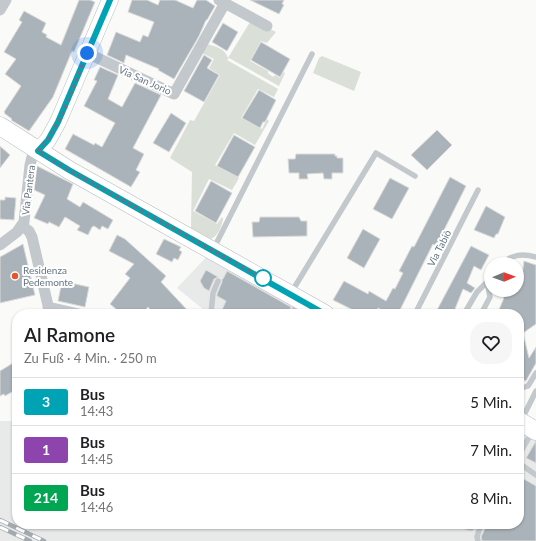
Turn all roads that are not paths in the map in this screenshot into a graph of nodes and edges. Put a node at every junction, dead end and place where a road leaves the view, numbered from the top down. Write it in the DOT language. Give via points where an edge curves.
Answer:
graph roads {
  1 [pos="6,0"];
  2 [pos="110,0"];
  3 [pos="222,2"];
  4 [pos="0,10"];
  5 [pos="267,26"];
  6 [pos="87,53"];
  7 [pos="312,54"];
  8 [pos="0,126"];
  9 [pos="38,151"];
  10 [pos="415,176"];
  11 [pos="478,190"];
  12 [pos="22,226"];
  13 [pos="0,245"];
  14 [pos="213,250"];
  15 [pos="511,257"];
  16 [pos="536,257"];
  17 [pos="218,281"];
  18 [pos="484,285"];
  19 [pos="490,297"];
  20 [pos="294,302"];
  21 [pos="49,309"];
  22 [pos="211,309"];
  23 [pos="312,309"];
  24 [pos="418,309"];
  25 [pos="467,309"];
  26 [pos="484,309"];
  27 [pos="536,373"];
  28 [pos="524,388"];
  29 [pos="536,391"];
  30 [pos="527,426"];
  31 [pos="524,437"];
  32 [pos="524,467"];
  33 [pos="536,475"];
  34 [pos="479,529"];
  35 [pos="478,541"];
  1 -- 4 [label="street"];
  2 -- 6 [label="street"];
  3 -- 5 [label="street"];
  3 -- 6 [label="street, Via San Jorio" via="174,94"];
  6 -- 9 [label="street" via="58,122"];
  7 -- 14 [label="lane"];
  8 -- 9 [label="main road"];
  9 -- 12 [label="street, Via Pantera" via="32,157 30,165"];
  9 -- 14 [label="main road"];
  10 -- 20 [label="lane" via="376,153"];
  11 -- 24 [label="lane, Via Tabiò"];
  12 -- 13 [label="street, Via Pantera"];
  12 -- 21 [label="street" via="30,234"];
  14 -- 20 [label="main road"];
  15 -- 16 [label="lane"];
  17 -- 22 [label="lane" via="213,293"];
  18 -- 25 [label="lane"];
  19 -- 26 [label="lane"];
  20 -- 23 [label="main road"];
  27 -- 28 [label="lane"];
  29 -- 30 [label="lane"];
  30 -- 31 [label="lane"];
  32 -- 33 [label="lane"];
  34 -- 35 [label="lane"];
}
